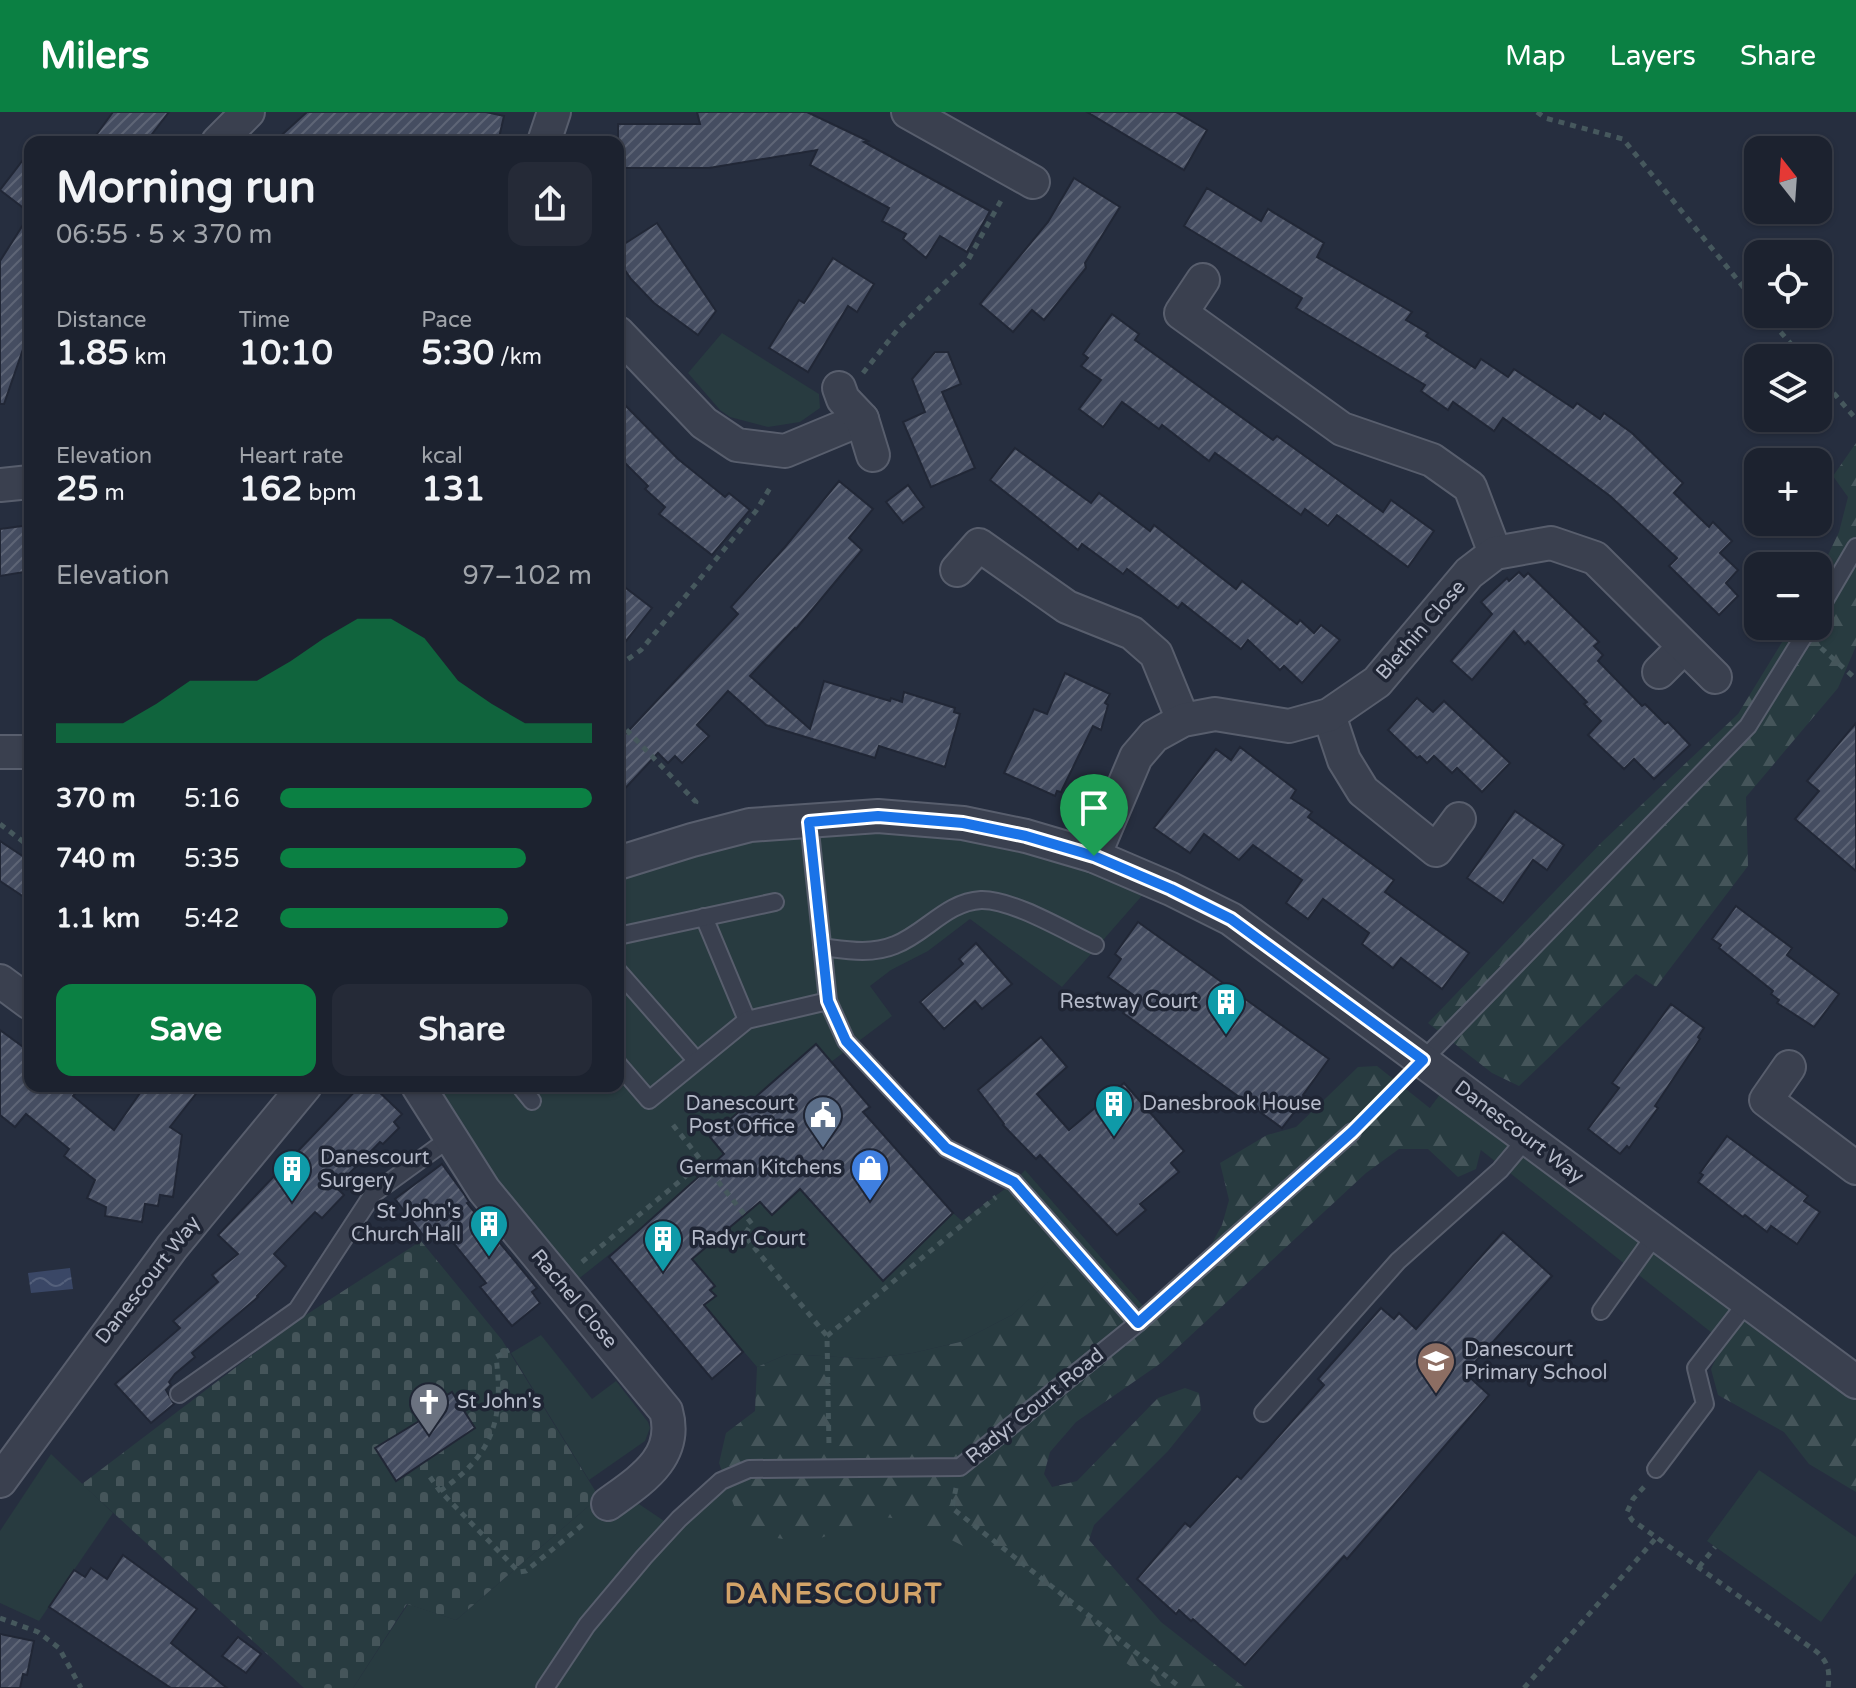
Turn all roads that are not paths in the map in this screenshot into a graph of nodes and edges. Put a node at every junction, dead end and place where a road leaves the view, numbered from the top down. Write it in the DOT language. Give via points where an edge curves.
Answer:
graph roads {
  1 [pos="248,112"];
  2 [pos="554,112"];
  3 [pos="908,112"];
  4 [pos="224,136"];
  5 [pos="546,136"];
  6 [pos="1025,177"];
  7 [pos="1203,280"];
  8 [pos="624,339"];
  9 [pos="873,455"];
  10 [pos="24,483"];
  11 [pos="0,485"];
  12 [pos="1856,547"];
  13 [pos="1495,553"];
  14 [pos="957,570"];
  15 [pos="1832,588"];
  16 [pos="1802,640"];
  17 [pos="1684,647"];
  18 [pos="1659,672"];
  19 [pos="1715,677"];
  20 [pos="1329,715"];
  21 [pos="1183,720"];
  22 [pos="0,752"];
  23 [pos="24,752"];
  24 [pos="1459,819"];
  25 [pos="809,822"];
  26 [pos="1094,856"];
  27 [pos="624,861"];
  28 [pos="775,902"];
  29 [pos="704,917"];
  30 [pos="624,935"];
  31 [pos="1095,945"];
  32 [pos="822,947"];
  33 [pos="624,978"];
  34 [pos="0,981"];
  35 [pos="24,999"];
  36 [pos="828,1001"];
  37 [pos="747,1020"];
  38 [pos="696,1060"];
  39 [pos="1423,1060"];
  40 [pos="1789,1067"];
  41 [pos="624,1071"];
  42 [pos="300,1092"];
  43 [pos="422,1092"];
  44 [pos="525,1092"];
  45 [pos="532,1101"];
  46 [pos="1352,1132"];
  47 [pos="450,1138"];
  48 [pos="1527,1138"];
  49 [pos="1856,1168"];
  50 [pos="1656,1234"];
  51 [pos="1748,1301"];
  52 [pos="1601,1311"];
  53 [pos="1138,1323"];
  54 [pos="1856,1382"];
  55 [pos="179,1394"];
  56 [pos="1263,1413"];
  57 [pos="1656,1469"];
  58 [pos="0,1481"];
  59 [pos="608,1504"];
  60 [pos="545,1688"];
  1 -- 4 [label="street"];
  2 -- 5 [label="street"];
  3 -- 6 [label="street"];
  7 -- 13 [label="street" via="1181,313 1342,429 1432,460 1470,487"];
  8 -- 9 [label="street" via="704,423 737,445 785,451 848,402"];
  10 -- 11 [label="street"];
  12 -- 15 [label="lane"];
  13 -- 17 [label="street, Blethin Close" via="1551,543 1595,558"];
  13 -- 20 [label="street, Blethin Close" via="1469,573 1377,682"];
  14 -- 21 [label="street" via="979,545 1067,607 1132,633 1156,654"];
  16 -- 39 [label="lane" via="1748,726"];
  17 -- 18 [label="street"];
  17 -- 19 [label="street, Blethin Close"];
  20 -- 21 [label="street, Blethin Close" via="1289,726 1215,714"];
  20 -- 24 [label="street" via="1344,760 1363,791 1436,850"];
  21 -- 26 [label="street, Blethin Close" via="1154,736 1136,757"];
  22 -- 23 [label="street"];
  25 -- 26 [label="street, Danescourt Way" via="878,816 963,823"];
  25 -- 27 [label="street, Danescourt Way" via="750,825"];
  25 -- 32 [label="lane"];
  26 -- 39 [label="street, Danescourt Way" via="1231,919"];
  28 -- 29 [label="lane"];
  29 -- 30 [label="lane"];
  29 -- 37 [label="lane"];
  31 -- 32 [label="lane" via="1016,907 982,900 949,908 895,945 865,952"];
  32 -- 36 [label="lane"];
  33 -- 38 [label="lane"];
  34 -- 35 [label="street"];
  36 -- 37 [label="lane"];
  36 -- 53 [label="lane" via="846,1041 946,1148 1014,1182"];
  37 -- 38 [label="lane"];
  38 -- 41 [label="lane" via="649,1100"];
  39 -- 48 [label="street, Danescourt Way"];
  40 -- 49 [label="street" via="1766,1100"];
  42 -- 58 [label="street, Danescourt Way" via="172,1247"];
  43 -- 47 [label="street, Rachel Close"];
  44 -- 45 [label="lane"];
  46 -- 53 [label="lane, Radyr Court Road"];
  47 -- 55 [label="lane" via="373,1194 297,1310"];
  47 -- 59 [label="street, Rachel Close" via="484,1190 666,1411 669,1441 653,1487"];
  48 -- 50 [label="street, Danescourt Way"];
  48 -- 56 [label="lane" via="1500,1170 1398,1261"];
  50 -- 51 [label="street, Danescourt Way"];
  50 -- 52 [label="lane"];
  51 -- 54 [label="street, Danescourt Way"];
  51 -- 57 [label="lane" via="1696,1368 1705,1404"];
  53 -- 60 [label="lane, Radyr Court Road" via="960,1467 749,1469 721,1481 615,1589"];
}
